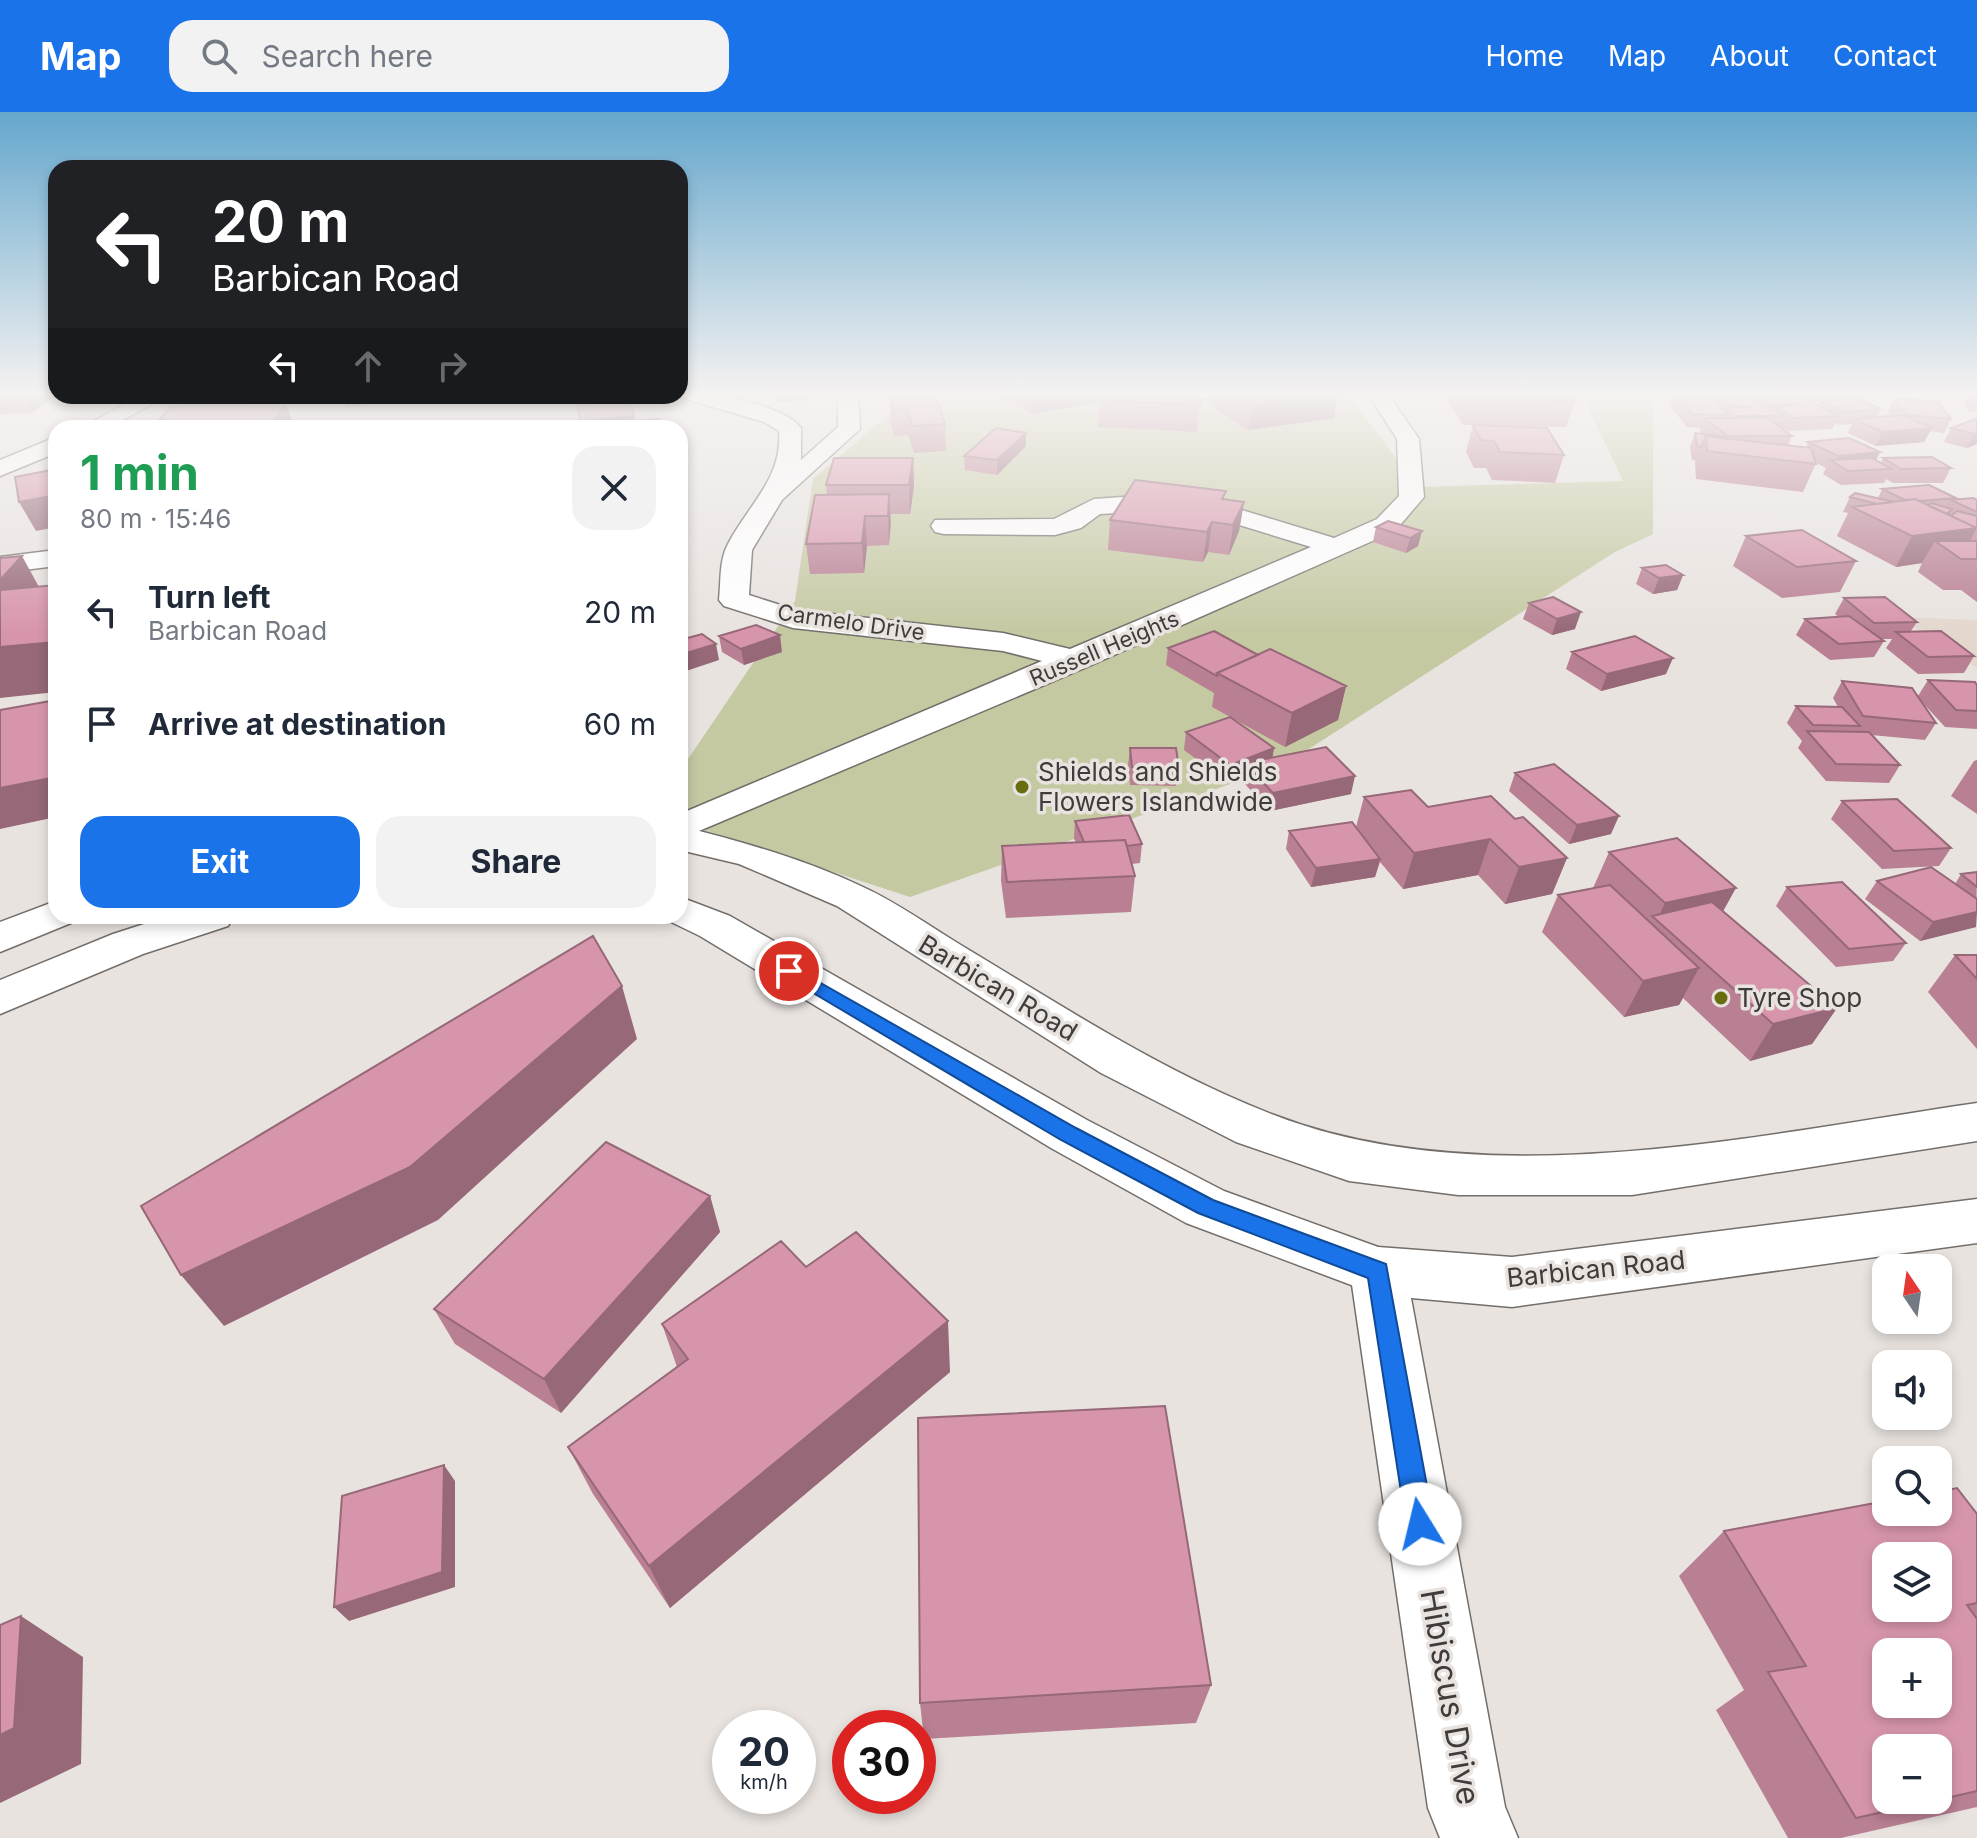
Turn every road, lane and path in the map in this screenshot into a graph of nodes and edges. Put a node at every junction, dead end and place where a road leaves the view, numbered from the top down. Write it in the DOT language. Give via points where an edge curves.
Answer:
graph roads {
  1 [pos="783,473"];
  2 [pos="802,473"];
  3 [pos="1410,473"];
  4 [pos="775,497"];
  5 [pos="944,526"];
  6 [pos="1337,547"];
  7 [pos="48,559"];
  8 [pos="0,565"];
  9 [pos="1076,660"];
  10 [pos="688,825"];
  11 [pos="688,840"];
  12 [pos="688,914"];
  13 [pos="48,917"];
  14 [pos="189,924"];
  15 [pos="0,938"];
  16 [pos="0,998"];
  17 [pos="1977,1122"];
  18 [pos="1977,1221"];
  19 [pos="1378,1271"];
  20 [pos="1479,1838"];
  1 -- 4 [label="street, Carmelo Drive"];
  2 -- 4 [label="street"];
  3 -- 6 [label="street, Russell Heights" via="1412,497 1386,525"];
  4 -- 9 [label="street, Carmelo Drive" via="739,547 734,600 793,619 1003,642"];
  5 -- 6 [label="street" via="1055,527 1094,507 1199,505"];
  6 -- 9 [label="street, Russell Heights"];
  7 -- 8 [label="street"];
  9 -- 10 [label="street, Russell Heights"];
  11 -- 17 [label="street, Barbican Road" via="753,856 851,897 1118,1061 1254,1128 1349,1161 1458,1174 1632,1174"];
  12 -- 19 [label="street, Barbican Road" via="1205,1207"];
  13 -- 15 [label="street"];
  14 -- 16 [label="street"];
  18 -- 19 [label="street, Barbican Road" via="1512,1282"];
  19 -- 20 [label="street, Hibiscus Drive" via="1467,1808"];
}
